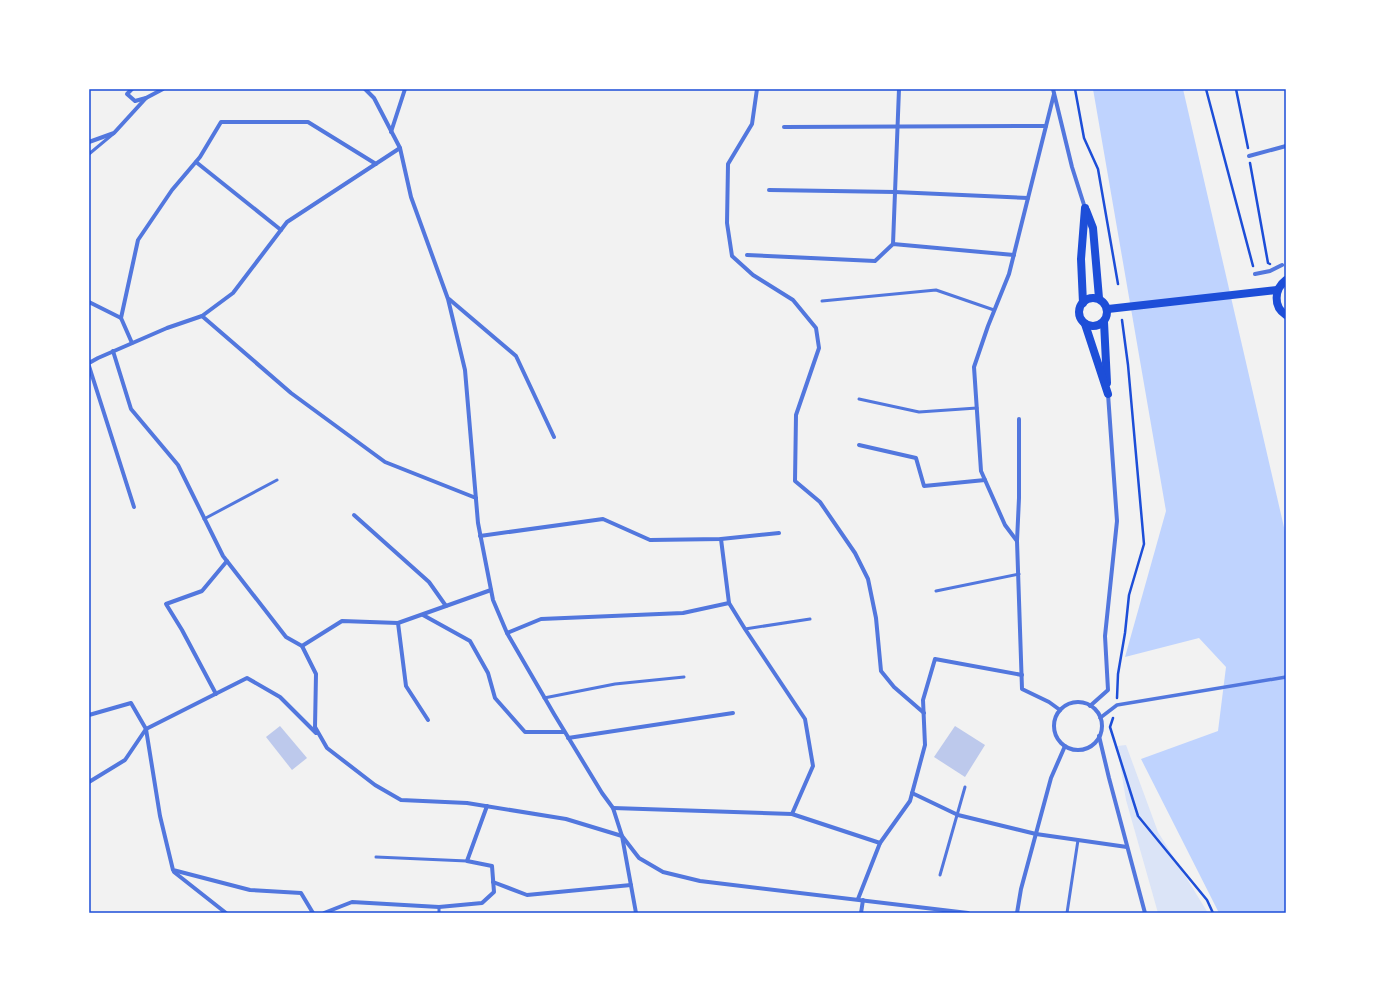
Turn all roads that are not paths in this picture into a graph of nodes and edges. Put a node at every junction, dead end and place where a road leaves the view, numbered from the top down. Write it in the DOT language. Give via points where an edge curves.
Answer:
graph roads {
  1 [pos="132,89"];
  2 [pos="163,89"];
  3 [pos="365,89"];
  4 [pos="405,89"];
  5 [pos="757,89"];
  6 [pos="899,89"];
  7 [pos="1053,91"];
  8 [pos="146,98"];
  9 [pos="898,126"];
  10 [pos="1046,126"];
  11 [pos="784,127"];
  12 [pos="391,132"];
  13 [pos="114,133"];
  14 [pos="89,142"];
  15 [pos="1286,146"];
  16 [pos="400,148"];
  17 [pos="89,154"];
  18 [pos="1249,156"];
  19 [pos="196,162"];
  20 [pos="376,164"];
  21 [pos="769,190"];
  22 [pos="895,192"];
  23 [pos="1028,198"];
  24 [pos="1085,208"];
  25 [pos="281,230"];
  26 [pos="893,244"];
  27 [pos="747,255"];
  28 [pos="1014,255"];
  29 [pos="1282,265"];
  30 [pos="1255,274"];
  31 [pos="1286,280"];
  32 [pos="1278,290"];
  33 [pos="1099,298"];
  34 [pos="448,299"];
  35 [pos="822,301"];
  36 [pos="89,302"];
  37 [pos="1082,303"];
  38 [pos="1108,309"];
  39 [pos="994,310"];
  40 [pos="1284,314"];
  41 [pos="202,316"];
  42 [pos="120,318"];
  43 [pos="1286,321"];
  44 [pos="1104,322"];
  45 [pos="1085,324"];
  46 [pos="132,343"];
  47 [pos="113,351"];
  48 [pos="89,363"];
  49 [pos="89,366"];
  50 [pos="1108,394"];
  51 [pos="859,399"];
  52 [pos="977,408"];
  53 [pos="1019,419"];
  54 [pos="554,437"];
  55 [pos="860,445"];
  56 [pos="277,480"];
  57 [pos="985,480"];
  58 [pos="476,498"];
  59 [pos="134,507"];
  60 [pos="354,515"];
  61 [pos="204,519"];
  62 [pos="778,533"];
  63 [pos="480,536"];
  64 [pos="721,539"];
  65 [pos="1018,541"];
  66 [pos="227,561"];
  67 [pos="1019,574"];
  68 [pos="491,590"];
  69 [pos="936,591"];
  70 [pos="729,603"];
  71 [pos="446,606"];
  72 [pos="423,615"];
  73 [pos="810,619"];
  74 [pos="398,623"];
  75 [pos="745,629"];
  76 [pos="507,633"];
  77 [pos="302,646"];
  78 [pos="1022,675"];
  79 [pos="1286,677"];
  80 [pos="684,678"];
  81 [pos="216,694"];
  82 [pos="544,698"];
  83 [pos="1090,706"];
  84 [pos="1060,710"];
  85 [pos="733,712"];
  86 [pos="924,712"];
  87 [pos="89,715"];
  88 [pos="1100,718"];
  89 [pos="428,720"];
  90 [pos="146,730"];
  91 [pos="564,732"];
  92 [pos="1099,736"];
  93 [pos="320,737"];
  94 [pos="568,738"];
  95 [pos="1065,746"];
  96 [pos="89,782"];
  97 [pos="965,786"];
  98 [pos="912,793"];
  99 [pos="487,806"];
  100 [pos="613,808"];
  101 [pos="792,814"];
  102 [pos="958,814"];
  103 [pos="1036,834"];
  104 [pos="622,836"];
  105 [pos="1078,840"];
  106 [pos="880,843"];
  107 [pos="1127,847"];
  108 [pos="376,857"];
  109 [pos="467,861"];
  110 [pos="173,870"];
  111 [pos="940,875"];
  112 [pos="493,882"];
  113 [pos="631,885"];
  114 [pos="860,900"];
  115 [pos="439,907"];
  116 [pos="226,913"];
  117 [pos="313,913"];
  118 [pos="324,913"];
  119 [pos="440,913"];
  120 [pos="636,913"];
  121 [pos="861,913"];
  122 [pos="968,913"];
  123 [pos="1017,913"];
  124 [pos="1067,913"];
  125 [pos="1145,913"];
  1 -- 8 [label="street" via="127,94 135,101"];
  2 -- 8 [label="street"];
  3 -- 12 [label="street" via="374,98"];
  4 -- 12 [label="street"];
  5 -- 86 [label="street" via="752,124 728,164 727,223 732,256 753,275 793,300 816,328 819,348 796,415 796,481 820,502 855,553 868,579 876,618 881,671 894,687"];
  6 -- 9 [label="street"];
  7 -- 10 [label="street"];
  7 -- 24 [label="street"];
  8 -- 13 [label="street"];
  9 -- 10 [label="street"];
  9 -- 11 [label="street"];
  9 -- 22 [label="street"];
  10 -- 23 [label="street"];
  12 -- 16 [label="street"];
  13 -- 14 [label="street"];
  13 -- 17 [label="lane"];
  15 -- 18 [label="street"];
  16 -- 20 [label="street"];
  16 -- 34 [label="street" via="411,197"];
  19 -- 20 [label="street" via="221,122 308,122"];
  19 -- 25 [label="street"];
  19 -- 42 [label="street" via="172,190 138,240"];
  20 -- 25 [label="street" via="287,222"];
  21 -- 22 [label="street"];
  22 -- 23 [label="street"];
  22 -- 26 [label="street"];
  23 -- 28 [label="street"];
  24 -- 33 [label="main road" via="1093,228"];
  24 -- 37 [label="main road" via="1081,259"];
  25 -- 41 [label="street" via="233,293"];
  26 -- 27 [label="street" via="876,261"];
  26 -- 28 [label="street"];
  28 -- 39 [label="street"];
  29 -- 30 [label="street" via="1270,272"];
  31 -- 32 [label="main road"];
  32 -- 38 [label="main road"];
  32 -- 40 [label="main road" via="1276,298"];
  33 -- 37 [label="main road" via="1085,300"];
  33 -- 38 [label="main road"];
  34 -- 54 [label="street" via="516,356"];
  34 -- 58 [label="street" via="465,370"];
  35 -- 39 [label="lane" via="936,290"];
  36 -- 42 [label="street"];
  37 -- 45 [label="main road" via="1079,312"];
  38 -- 44 [label="main road" via="1108,316"];
  39 -- 52 [label="street" via="974,367"];
  40 -- 43 [label="main road"];
  41 -- 46 [label="street"];
  41 -- 58 [label="street" via="291,393 385,462"];
  42 -- 46 [label="street"];
  44 -- 45 [label="main road" via="1099,326"];
  44 -- 50 [label="main road"];
  45 -- 50 [label="main road"];
  46 -- 47 [label="street"];
  47 -- 48 [label="street"];
  47 -- 61 [label="street" via="131,409 178,466"];
  49 -- 59 [label="street"];
  50 -- 83 [label="street" via="1117,522 1105,636 1108,690"];
  51 -- 52 [label="lane" via="919,412"];
  52 -- 57 [label="street" via="981,471"];
  53 -- 65 [label="street"];
  55 -- 57 [label="street" via="916,458 924,486"];
  56 -- 61 [label="lane"];
  57 -- 65 [label="street" via="1005,524"];
  58 -- 63 [label="street"];
  60 -- 71 [label="street" via="429,582"];
  61 -- 66 [label="street"];
  62 -- 64 [label="street"];
  63 -- 64 [label="street" via="603,519 650,540"];
  63 -- 68 [label="street"];
  64 -- 70 [label="street"];
  65 -- 67 [label="street"];
  66 -- 77 [label="street" via="286,637"];
  66 -- 81 [label="street" via="202,591 166,604"];
  67 -- 69 [label="lane"];
  67 -- 78 [label="street"];
  68 -- 71 [label="street"];
  68 -- 76 [label="street"];
  70 -- 75 [label="street"];
  70 -- 76 [label="street" via="683,613 541,619"];
  71 -- 72 [label="street"];
  72 -- 74 [label="street"];
  72 -- 91 [label="street" via="470,641 488,674 495,698 525,732"];
  73 -- 75 [label="lane"];
  74 -- 77 [label="street" via="342,621"];
  74 -- 89 [label="street" via="406,686"];
  75 -- 101 [label="street" via="806,719 813,766"];
  76 -- 82 [label="street"];
  77 -- 93 [label="street" via="316,674 315,728"];
  78 -- 84 [label="street" via="1022,689"];
  78 -- 86 [label="street" via="935,659 923,700"];
  79 -- 88 [label="street" via="1117,705"];
  80 -- 82 [label="lane" via="615,684"];
  81 -- 90 [label="street"];
  81 -- 93 [label="street" via="247,678 280,697"];
  82 -- 91 [label="street"];
  83 -- 84 [label="street" via="1079,702 1071,703"];
  83 -- 88 [label="street"];
  84 -- 95 [label="street" via="1055,719 1055,734"];
  85 -- 94 [label="street"];
  86 -- 98 [label="street" via="925,745"];
  87 -- 90 [label="street" via="131,703"];
  88 -- 92 [label="street" via="1102,729"];
  90 -- 96 [label="street" via="125,760"];
  90 -- 110 [label="street" via="160,816"];
  91 -- 94 [label="street"];
  92 -- 95 [label="street" via="1088,748 1077,750"];
  92 -- 107 [label="street"];
  93 -- 99 [label="street" via="327,748 374,785 401,800"];
  94 -- 100 [label="street"];
  95 -- 103 [label="street" via="1051,778"];
  97 -- 102 [label="lane"];
  98 -- 102 [label="street"];
  98 -- 106 [label="street" via="910,801"];
  99 -- 104 [label="street" via="566,819"];
  99 -- 109 [label="street"];
  100 -- 101 [label="street"];
  100 -- 104 [label="street"];
  101 -- 106 [label="street"];
  102 -- 103 [label="street"];
  102 -- 111 [label="lane"];
  103 -- 105 [label="street"];
  103 -- 123 [label="street"];
  104 -- 113 [label="street"];
  104 -- 114 [label="street" via="639,858 663,872 700,881"];
  105 -- 107 [label="street"];
  105 -- 124 [label="lane"];
  106 -- 114 [label="street"];
  107 -- 125 [label="street"];
  108 -- 109 [label="lane"];
  109 -- 112 [label="street" via="492,866"];
  110 -- 116 [label="street"];
  110 -- 117 [label="street" via="250,890 301,893"];
  112 -- 113 [label="street" via="527,894"];
  112 -- 115 [label="street" via="494,892 482,902"];
  113 -- 120 [label="street"];
  114 -- 121 [label="street"];
  114 -- 122 [label="street"];
  115 -- 118 [label="street" via="352,902"];
  115 -- 119 [label="lane"];
}
